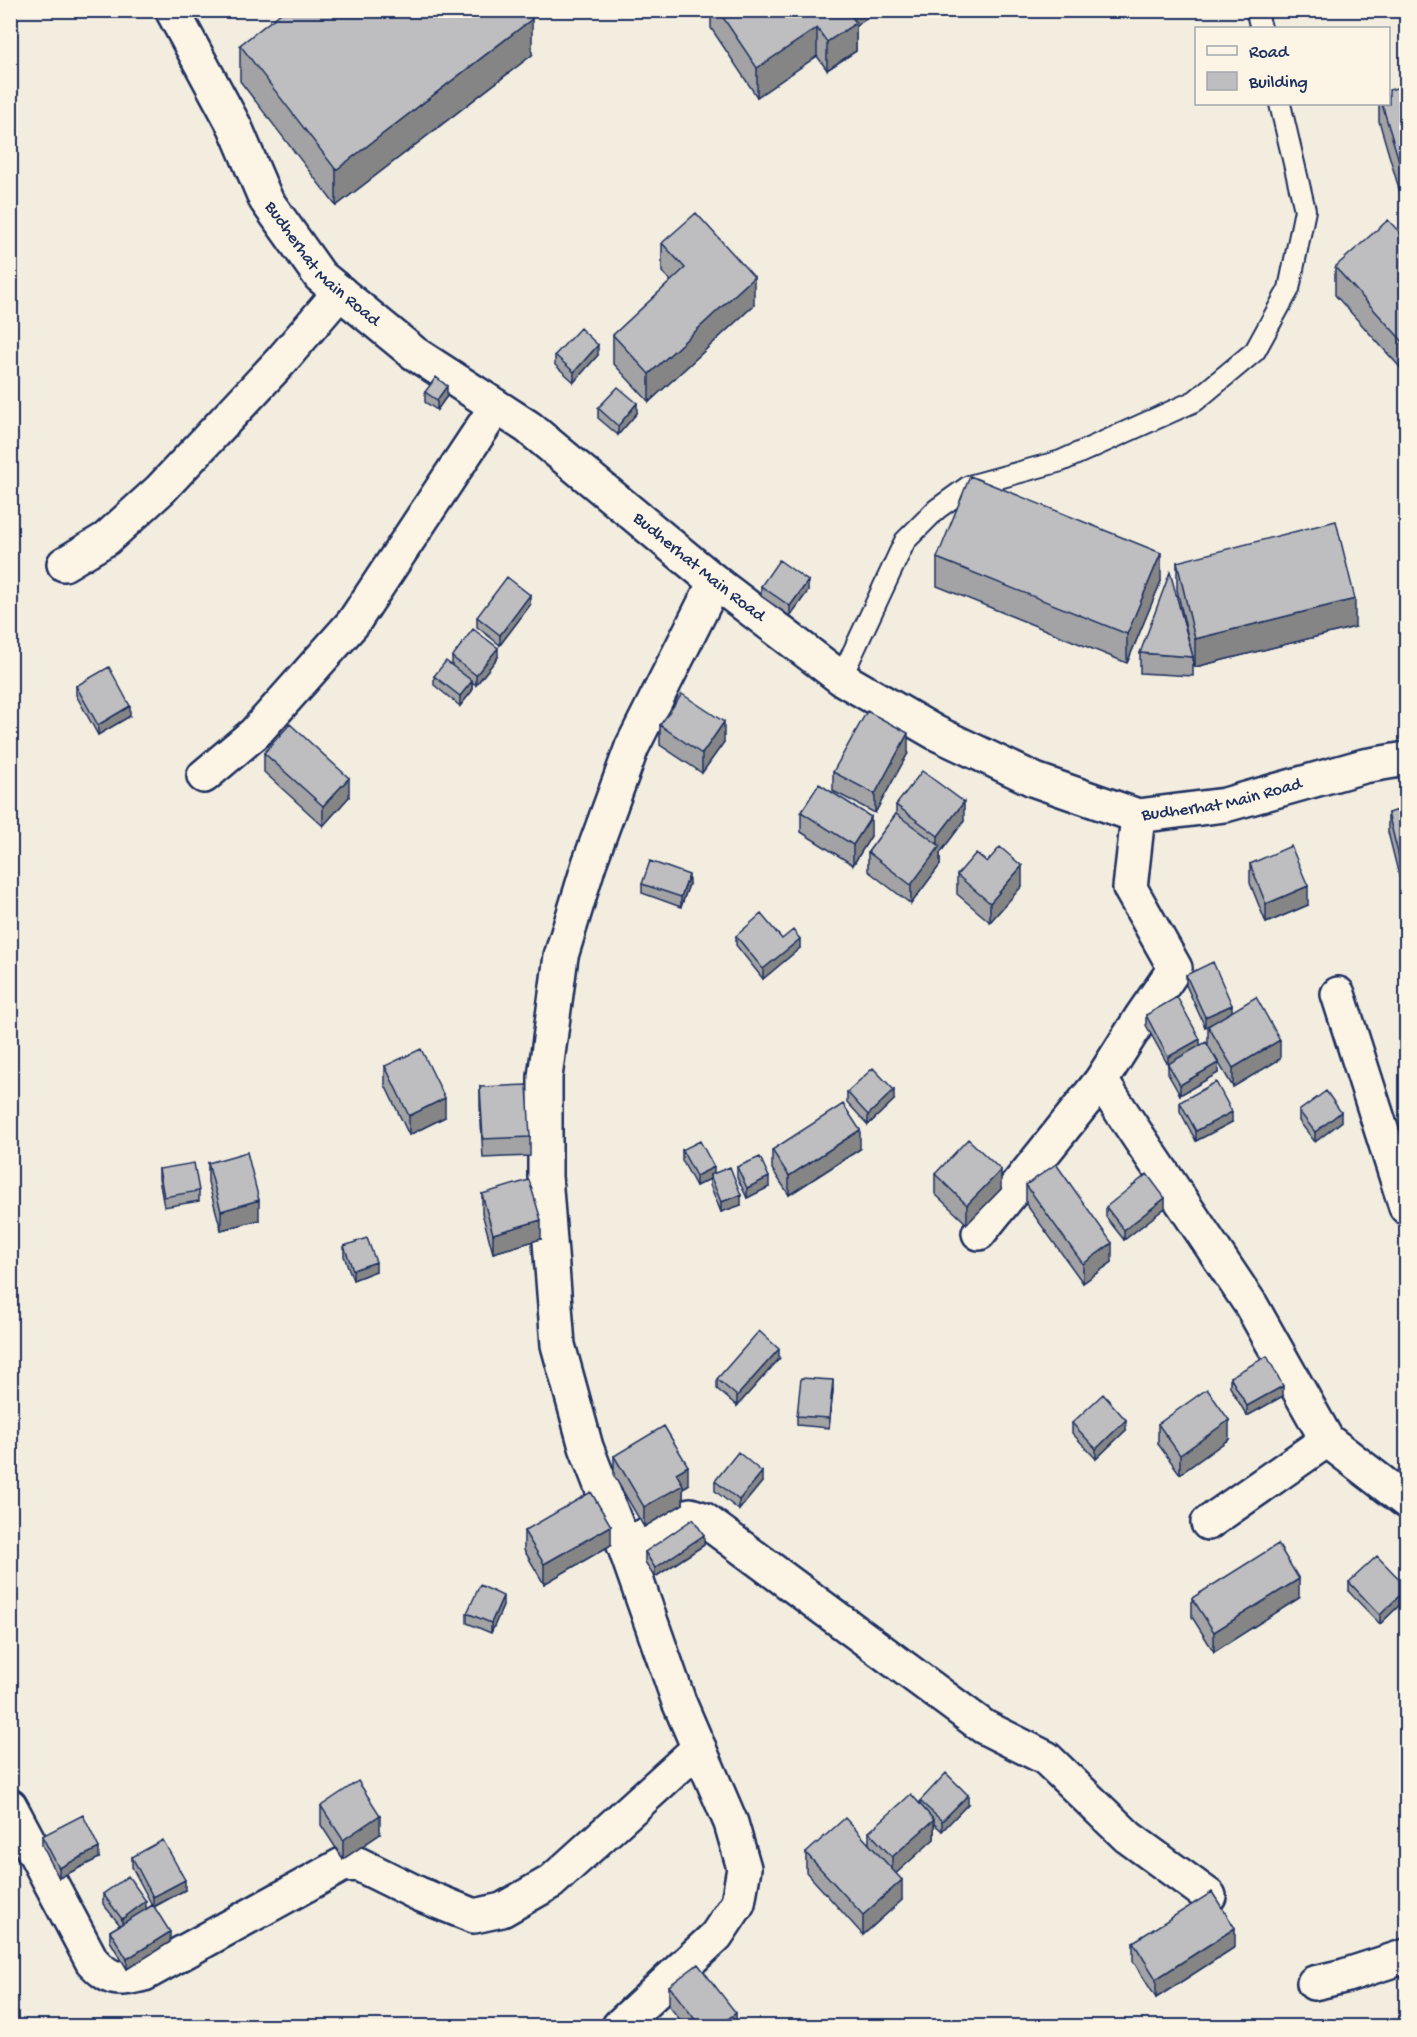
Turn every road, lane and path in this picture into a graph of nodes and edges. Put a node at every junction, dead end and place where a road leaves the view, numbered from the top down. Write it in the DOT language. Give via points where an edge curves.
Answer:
graph roads {
  1 [pos="172,10"];
  2 [pos="1256,10"];
  3 [pos="1261,27"];
  4 [pos="1280,105"];
  5 [pos="340,292"];
  6 [pos="496,406"];
  7 [pos="64,564"];
  8 [pos="715,582"];
  9 [pos="841,678"];
  10 [pos="1407,759"];
  11 [pos="204,776"];
  12 [pos="1138,816"];
  13 [pos="1338,994"];
  14 [pos="1101,1081"];
  15 [pos="1407,1207"];
  16 [pos="980,1233"];
  17 [pos="1327,1440"];
  18 [pos="1407,1502"];
  19 [pos="1208,1523"];
  20 [pos="624,1545"];
  21 [pos="699,1748"];
  22 [pos="10,1806"];
  23 [pos="1209,1896"];
  24 [pos="1407,1956"];
  25 [pos="1314,1983"];
  26 [pos="619,2026"];
  1 -- 5 [label="street, Budherhat Main Road" via="235,127 266,200 320,276"];
  2 -- 3 [label="lane"];
  4 -- 9 [label="lane" via="1305,210 1289,289 1255,351 1195,401 1061,461 969,486 937,509 905,542"];
  5 -- 6 [label="street, Budherhat Main Road" via="414,353"];
  5 -- 7 [label="street" via="160,490 106,539"];
  6 -- 8 [label="street, Budherhat Main Road" via="528,427"];
  6 -- 11 [label="street" via="353,623 255,733"];
  8 -- 9 [label="street, Budherhat Main Road"];
  8 -- 20 [label="street" via="632,747 589,864 561,956 545,1077 545,1176 558,1345 586,1447"];
  9 -- 12 [label="street, Budherhat Main Road" via="936,733 1035,780"];
  10 -- 12 [label="street, Budherhat Main Road" via="1364,766 1225,805"];
  12 -- 14 [label="street" via="1130,888 1175,968"];
  13 -- 15 [label="street"];
  14 -- 16 [label="street"];
  14 -- 17 [label="street" via="1251,1305"];
  17 -- 18 [label="street"];
  17 -- 19 [label="street"];
  20 -- 21 [label="street"];
  20 -- 23 [label="street" via="690,1515 703,1519 984,1727 1046,1758 1128,1837"];
  21 -- 22 [label="street" via="551,1882 502,1910 474,1916 358,1864 342,1865 144,1974 117,1980 104,1974 92,1961"];
  21 -- 26 [label="street" via="731,1823 744,1868 738,1902 716,1936"];
  24 -- 25 [label="street"];
}
